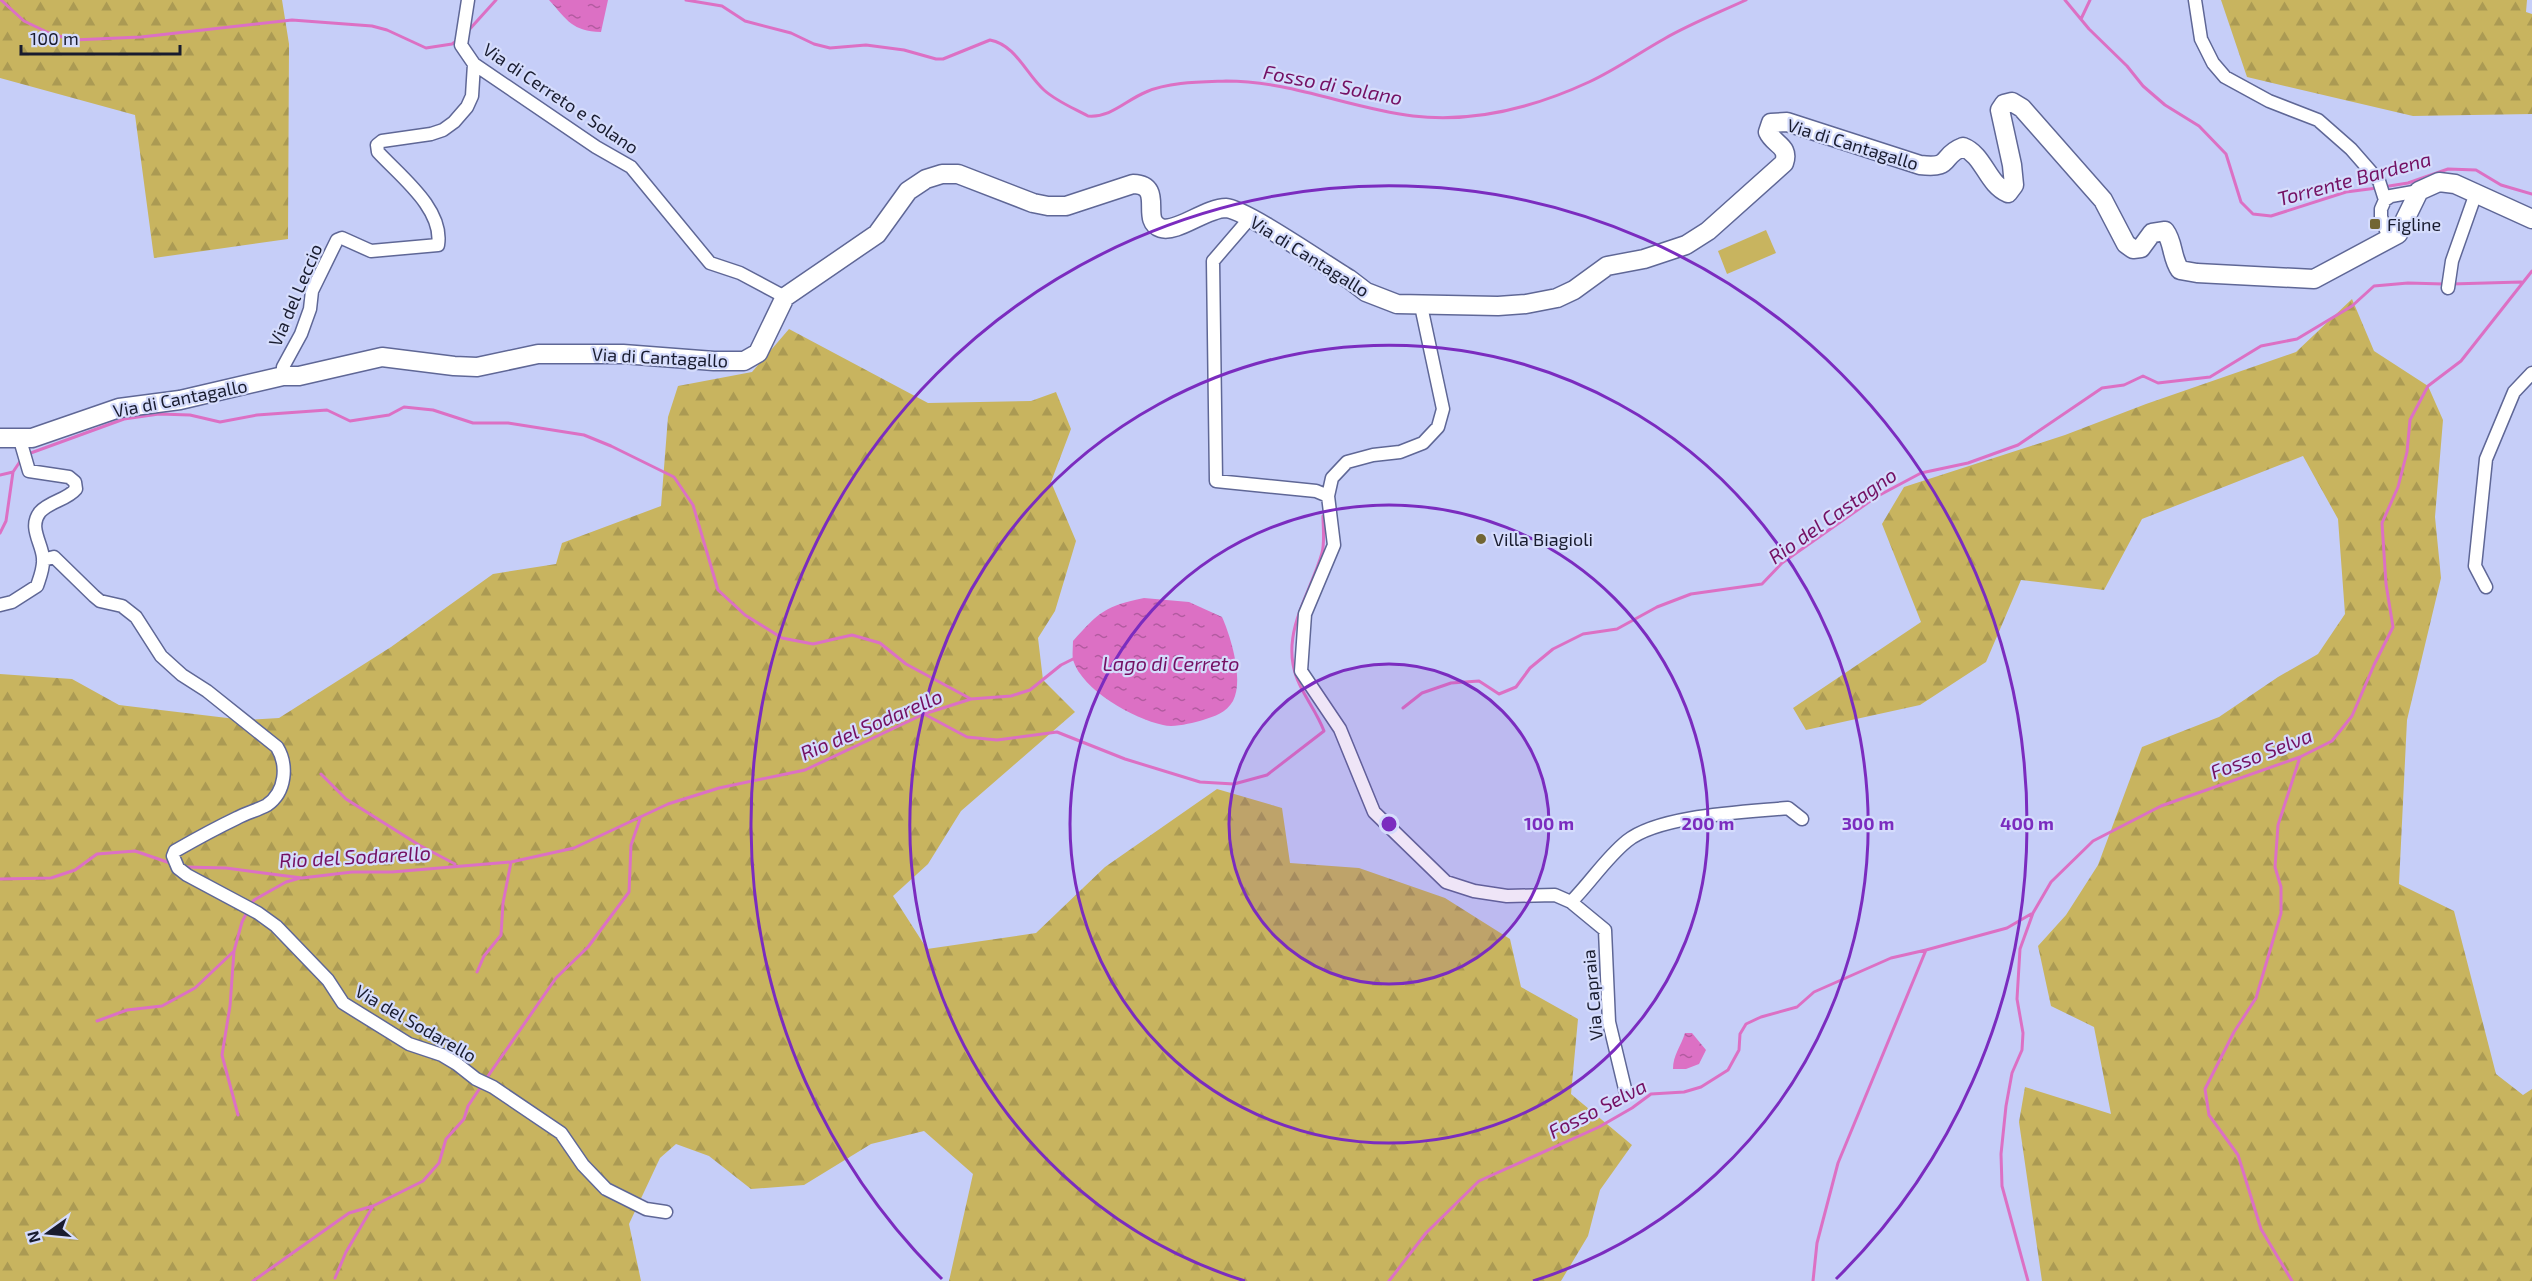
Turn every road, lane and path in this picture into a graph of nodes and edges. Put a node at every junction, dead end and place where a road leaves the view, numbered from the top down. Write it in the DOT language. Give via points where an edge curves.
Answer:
graph roads {
  1 [pos="468,0"];
  2 [pos="2195,0"];
  3 [pos="474,64"];
  4 [pos="2382,191"];
  5 [pos="2419,191"];
  6 [pos="2476,193"];
  7 [pos="1250,218"];
  8 [pos="2532,219"];
  9 [pos="2389,238"];
  10 [pos="2449,283"];
  11 [pos="785,297"];
  12 [pos="1421,306"];
  13 [pos="2532,373"];
  14 [pos="283,376"];
  15 [pos="0,438"];
  16 [pos="22,446"];
  17 [pos="1328,496"];
  18 [pos="43,560"];
  19 [pos="2486,587"];
  20 [pos="0,604"];
  21 [pos="1802,819"];
  22 [pos="1571,902"];
  23 [pos="1626,1093"];
  24 [pos="666,1212"];
  1 -- 3 [label="street, Via di Cerreto e Solano" via="461,45"];
  2 -- 4 [label="street" via="2201,39 2225,77 2269,101 2318,120 2351,149"];
  3 -- 11 [label="street, Via di Cerreto e Solano" via="631,167 710,263 740,273"];
  3 -- 14 [label="street, Via del Leccio" via="472,96 454,122 443,130 377,145 378,152 428,206 440,233 438,245 371,251 342,238 337,240 312,291 310,309 283,367"];
  4 -- 5 [label="street" via="2391,196"];
  4 -- 9 [label="street" via="2381,217"];
  5 -- 6 [label="street" via="2439,182"];
  5 -- 9 [label="street, Via di Cantagallo" via="2401,232"];
  6 -- 8 [label="street"];
  6 -- 10 [label="street" via="2452,261"];
  7 -- 11 [label="street, Via di Cantagallo" via="1236,210 1211,210 1170,228 1161,228 1151,217 1151,195 1141,184 1066,206 1048,206 958,174 942,174 926,179 908,192 877,234"];
  7 -- 12 [label="street, Via di Cantagallo" via="1366,292 1397,304"];
  7 -- 17 [label="street" via="1213,261 1216,481 1316,491"];
  9 -- 12 [label="street, Via di Cantagallo" via="2314,279 2180,270 2165,231 2152,233 2141,248 2133,249 2126,244 2103,200 2022,108 2012,102 2000,110 2014,185 2008,193 1998,189 1971,150 1963,147 1938,167 1920,165 1787,122 1771,123 1770,137 1786,150 1784,163 1708,231 1686,245 1607,266 1574,290 1540,302"];
  11 -- 14 [label="street, Via di Cantagallo" via="758,353 744,361 538,354 465,367 382,357 299,376"];
  12 -- 17 [label="street" via="1443,409 1437,427 1423,443 1400,452 1347,462 1332,478"];
  13 -- 19 [label="street" via="2514,392 2486,459 2475,566"];
  14 -- 16 [label="street, Via di Cantagallo" via="180,400 119,408 32,438"];
  15 -- 16 [label="street, Via di Cantagallo"];
  16 -- 18 [label="street" via="29,471 69,477 75,482 76,489 71,495 55,501 37,517 35,527"];
  17 -- 22 [label="street, Via Capraia" via="1334,545 1305,614 1301,671 1340,729 1374,812 1446,882 1474,891 1507,896 1555,895"];
  18 -- 20 [label="street" via="37,586 12,602"];
  18 -- 24 [label="street, Via del Sodarello" via="54,557 100,601 122,606 136,617 161,656 277,747 284,758 280,789 268,804 176,851 173,856 178,868 276,926 328,980 343,1003 409,1044 450,1059 561,1133 606,1189 646,1209"];
  21 -- 22 [label="street" via="1788,808 1706,817 1643,832 1602,863"];
  22 -- 23 [label="street, Via Capraia" via="1605,930 1609,1022"];
}
